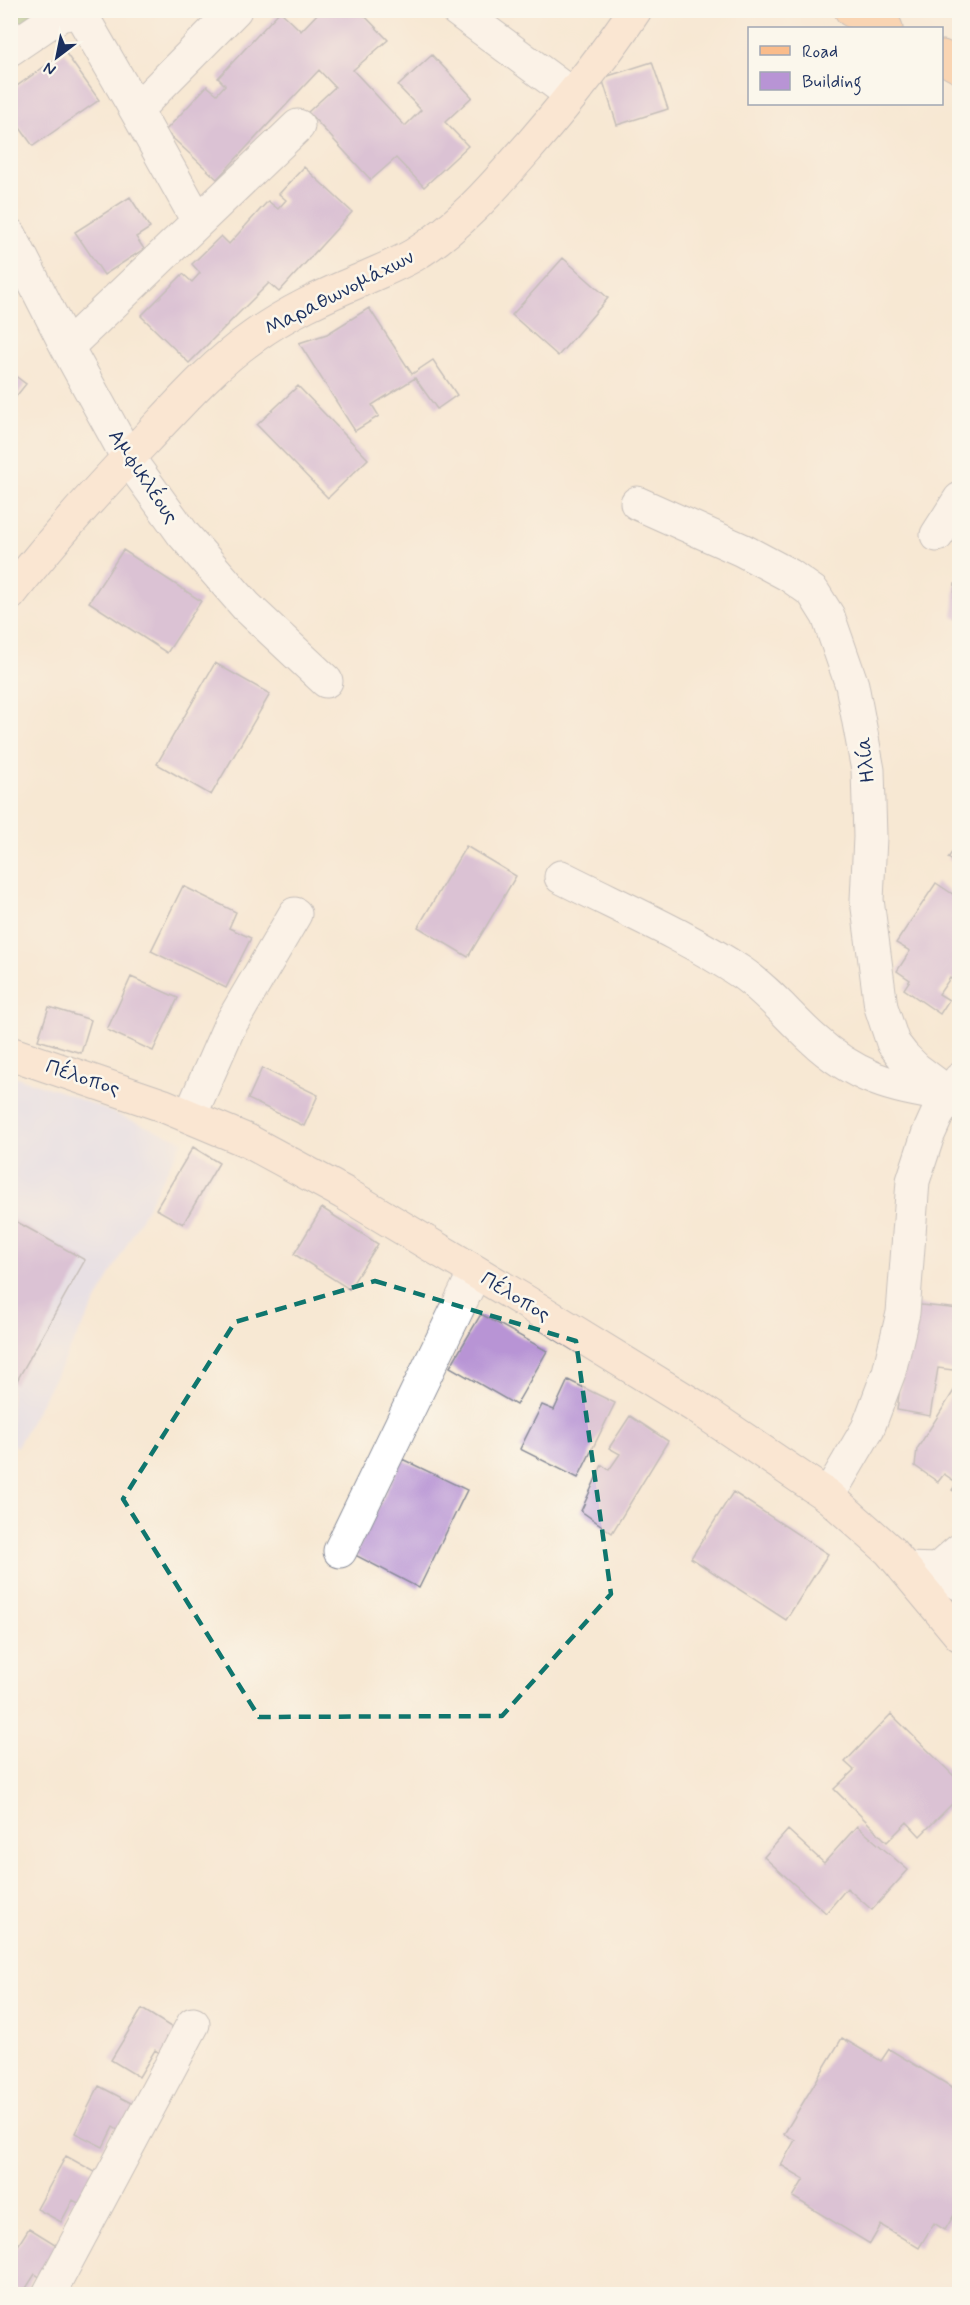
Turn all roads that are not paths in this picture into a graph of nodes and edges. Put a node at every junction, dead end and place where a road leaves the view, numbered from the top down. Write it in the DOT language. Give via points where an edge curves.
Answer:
graph roads {
  1 [pos="235,10"];
  2 [pos="457,10"];
  3 [pos="635,10"];
  4 [pos="851,10"];
  5 [pos="884,27"];
  6 [pos="10,50"];
  7 [pos="943,58"];
  8 [pos="960,67"];
  9 [pos="572,95"];
  10 [pos="136,110"];
  11 [pos="298,126"];
  12 [pos="198,221"];
  13 [pos="10,235"];
  14 [pos="68,347"];
  15 [pos="128,458"];
  16 [pos="960,499"];
  17 [pos="637,503"];
  18 [pos="937,535"];
  19 [pos="10,594"];
  20 [pos="326,681"];
  21 [pos="561,877"];
  22 [pos="295,914"];
  23 [pos="10,1053"];
  24 [pos="956,1092"];
  25 [pos="190,1116"];
  26 [pos="475,1272"];
  27 [pos="828,1496"];
  28 [pos="340,1551"];
  29 [pos="952,1568"];
  30 [pos="905,1569"];
  31 [pos="960,1635"];
  32 [pos="193,2024"];
  33 [pos="50,2295"];
  1 -- 10 [label="street"];
  2 -- 9 [label="street"];
  3 -- 9 [label="street, Μαραθωνομάχων"];
  4 -- 5 [label="main road"];
  6 -- 10 [label="street" via="60,15 79,11"];
  7 -- 8 [label="main road"];
  9 -- 15 [label="street, Μαραθωνομάχων" via="504,175 448,230 412,256 299,308 253,337 216,367"];
  10 -- 12 [label="street"];
  11 -- 12 [label="street"];
  12 -- 14 [label="street"];
  13 -- 14 [label="street, Αμφικλέους"];
  14 -- 15 [label="street, Αμφικλέους"];
  15 -- 19 [label="street, Μαραθωνομάχων"];
  15 -- 20 [label="street, Αμφικλέους" via="183,534 246,606"];
  16 -- 18 [label="street"];
  17 -- 24 [label="street, Ηλία" via="789,575 813,592 828,616 852,685 865,752 870,837 867,900 881,1007 893,1043 903,1056 916,1069"];
  21 -- 24 [label="street" via="729,965 772,998 813,1040 862,1074 906,1089"];
  22 -- 25 [label="street" via="229,1027"];
  23 -- 25 [label="street, Πέλοπος"];
  24 -- 27 [label="street" via="928,1135 913,1181 903,1313 889,1372 868,1428"];
  25 -- 26 [label="street, Πέλοπος" via="298,1168"];
  26 -- 27 [label="street, Πέλοπος" via="694,1406"];
  26 -- 28 [label="street"];
  27 -- 30 [label="street, Πέλοπος"];
  29 -- 30 [label="street"];
  30 -- 31 [label="street, Πέλοπος"];
  32 -- 33 [label="street"];
}
